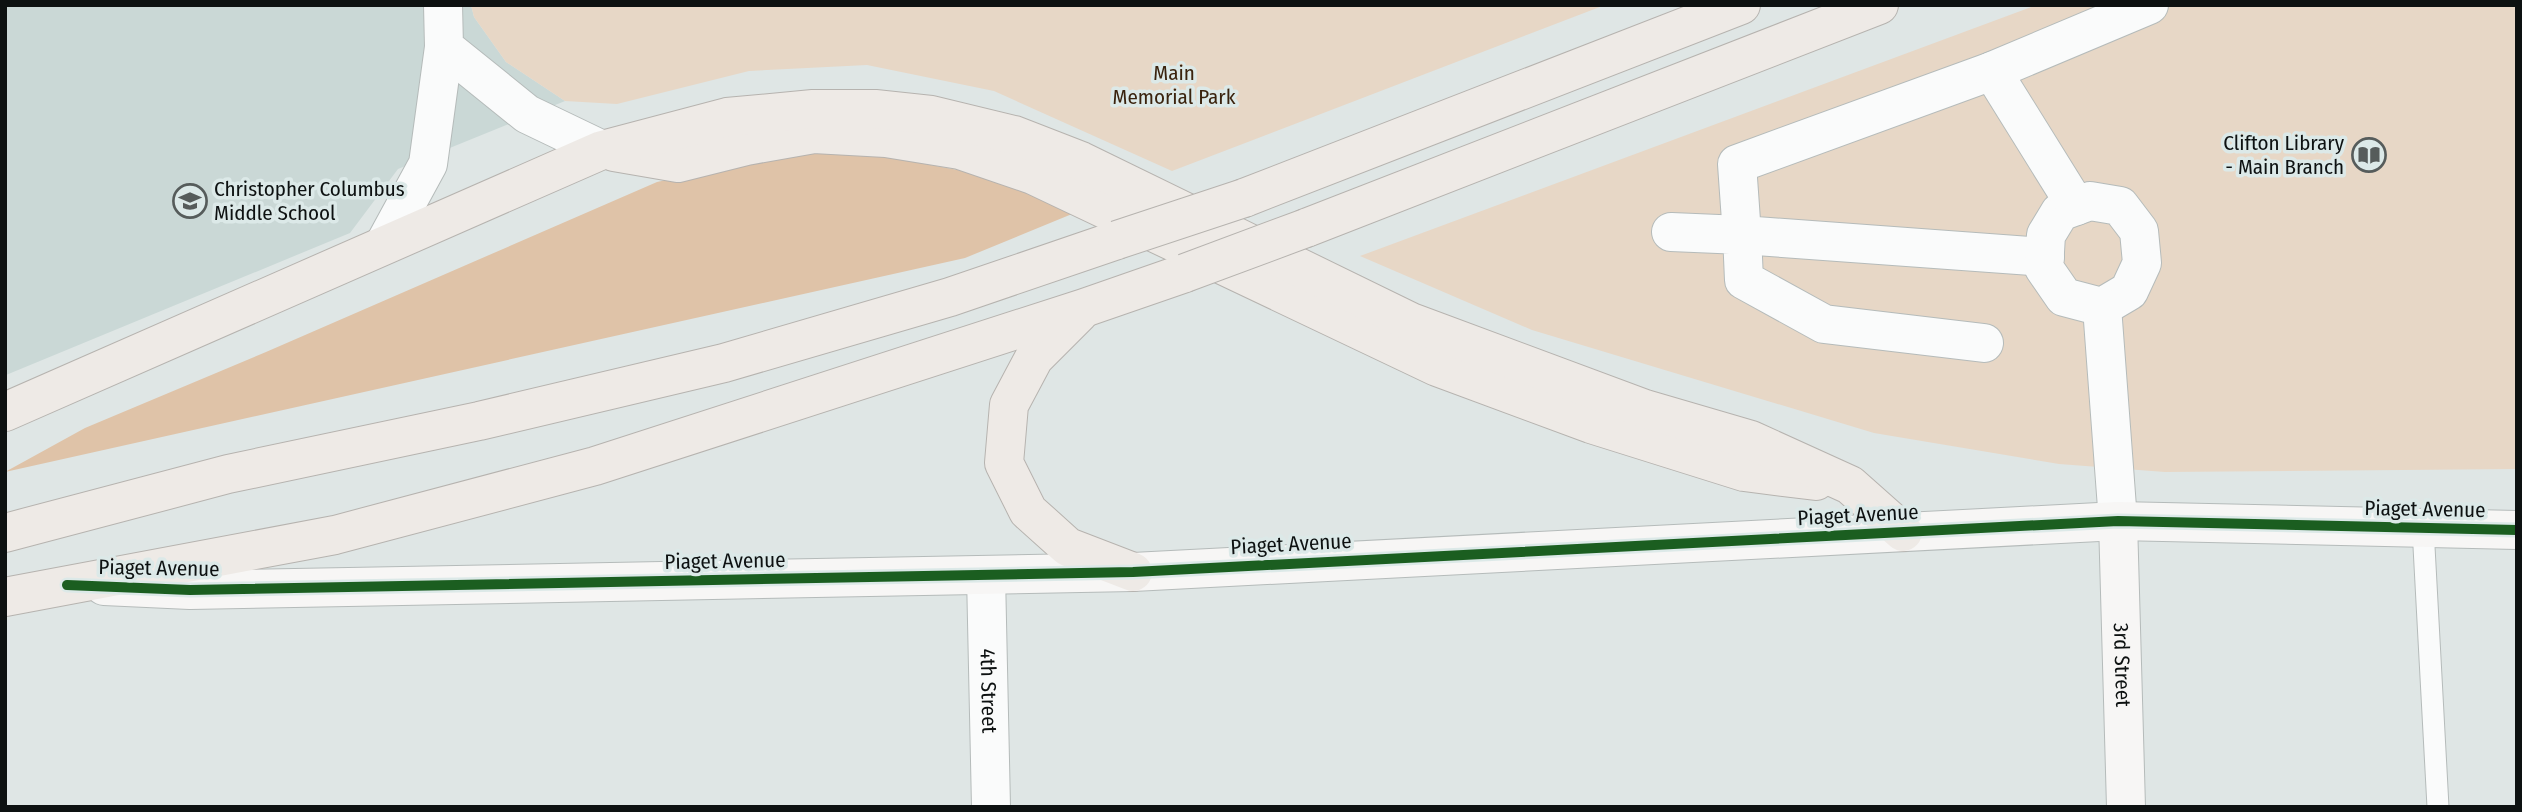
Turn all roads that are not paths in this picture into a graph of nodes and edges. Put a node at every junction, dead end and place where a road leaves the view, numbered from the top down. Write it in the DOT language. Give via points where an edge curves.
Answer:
graph roads {
  1 [pos="443,5"];
  2 [pos="1741,5"];
  3 [pos="1879,5"];
  4 [pos="2149,5"];
  5 [pos="444,47"];
  6 [pos="1992,71"];
  7 [pos="602,150"];
  8 [pos="2076,206"];
  9 [pos="1671,232"];
  10 [pos="1742,235"];
  11 [pos="385,243"];
  12 [pos="2045,257"];
  13 [pos="2102,307"];
  14 [pos="1084,308"];
  15 [pos="1984,343"];
  16 [pos="5,412"];
  17 [pos="228,474"];
  18 [pos="5,508"];
  19 [pos="2118,521"];
  20 [pos="2423,528"];
  21 [pos="2517,530"];
  22 [pos="1903,532"];
  23 [pos="5,533"];
  24 [pos="1133,572"];
  25 [pos="986,575"];
  26 [pos="67,585"];
  27 [pos="5,597"];
  28 [pos="991,807"];
  29 [pos="2126,807"];
  30 [pos="2438,807"];
  1 -- 5 [label="street"];
  2 -- 17 [label="highway, bridge" via="1244,198 950,297 724,363"];
  3 -- 14 [label="highway, bridge" via="1306,228"];
  4 -- 6 [label="street"];
  5 -- 7 [label="street" via="527,114"];
  5 -- 11 [label="street" via="428,164"];
  6 -- 8 [label="street"];
  6 -- 10 [label="street" via="1737,164"];
  7 -- 11 [label="highway"];
  7 -- 22 [label="highway" via="727,117 813,109 932,115 1014,135 1081,161 1411,322 1645,409 1751,440 1850,485"];
  8 -- 12 [label="street" via="2060,212 2046,235"];
  8 -- 13 [label="street" via="2090,201 2120,206 2139,231 2142,263 2129,291"];
  9 -- 10 [label="street"];
  10 -- 12 [label="street"];
  10 -- 15 [label="street" via="1744,280 1824,324"];
  11 -- 16 [label="highway"];
  12 -- 13 [label="street" via="2044,268 2064,297"];
  13 -- 19 [label="street"];
  14 -- 24 [label="highway" via="1034,358 1009,405 1004,463 1028,511 1068,547"];
  14 -- 26 [label="highway" via="595,466 335,535"];
  17 -- 18 [label="highway"];
  17 -- 23 [label="highway"];
  19 -- 20 [label="street, Piaget Avenue"];
  19 -- 22 [label="street, Piaget Avenue"];
  19 -- 29 [label="street, 3rd Street"];
  20 -- 21 [label="street, Piaget Avenue"];
  20 -- 30 [label="lane"];
  22 -- 24 [label="street, Piaget Avenue"];
  24 -- 25 [label="street, Piaget Avenue"];
  25 -- 26 [label="street, Piaget Avenue" via="190,590"];
  25 -- 28 [label="street, 4th Street"];
  26 -- 27 [label="highway, Piaget Avenue"];
}
